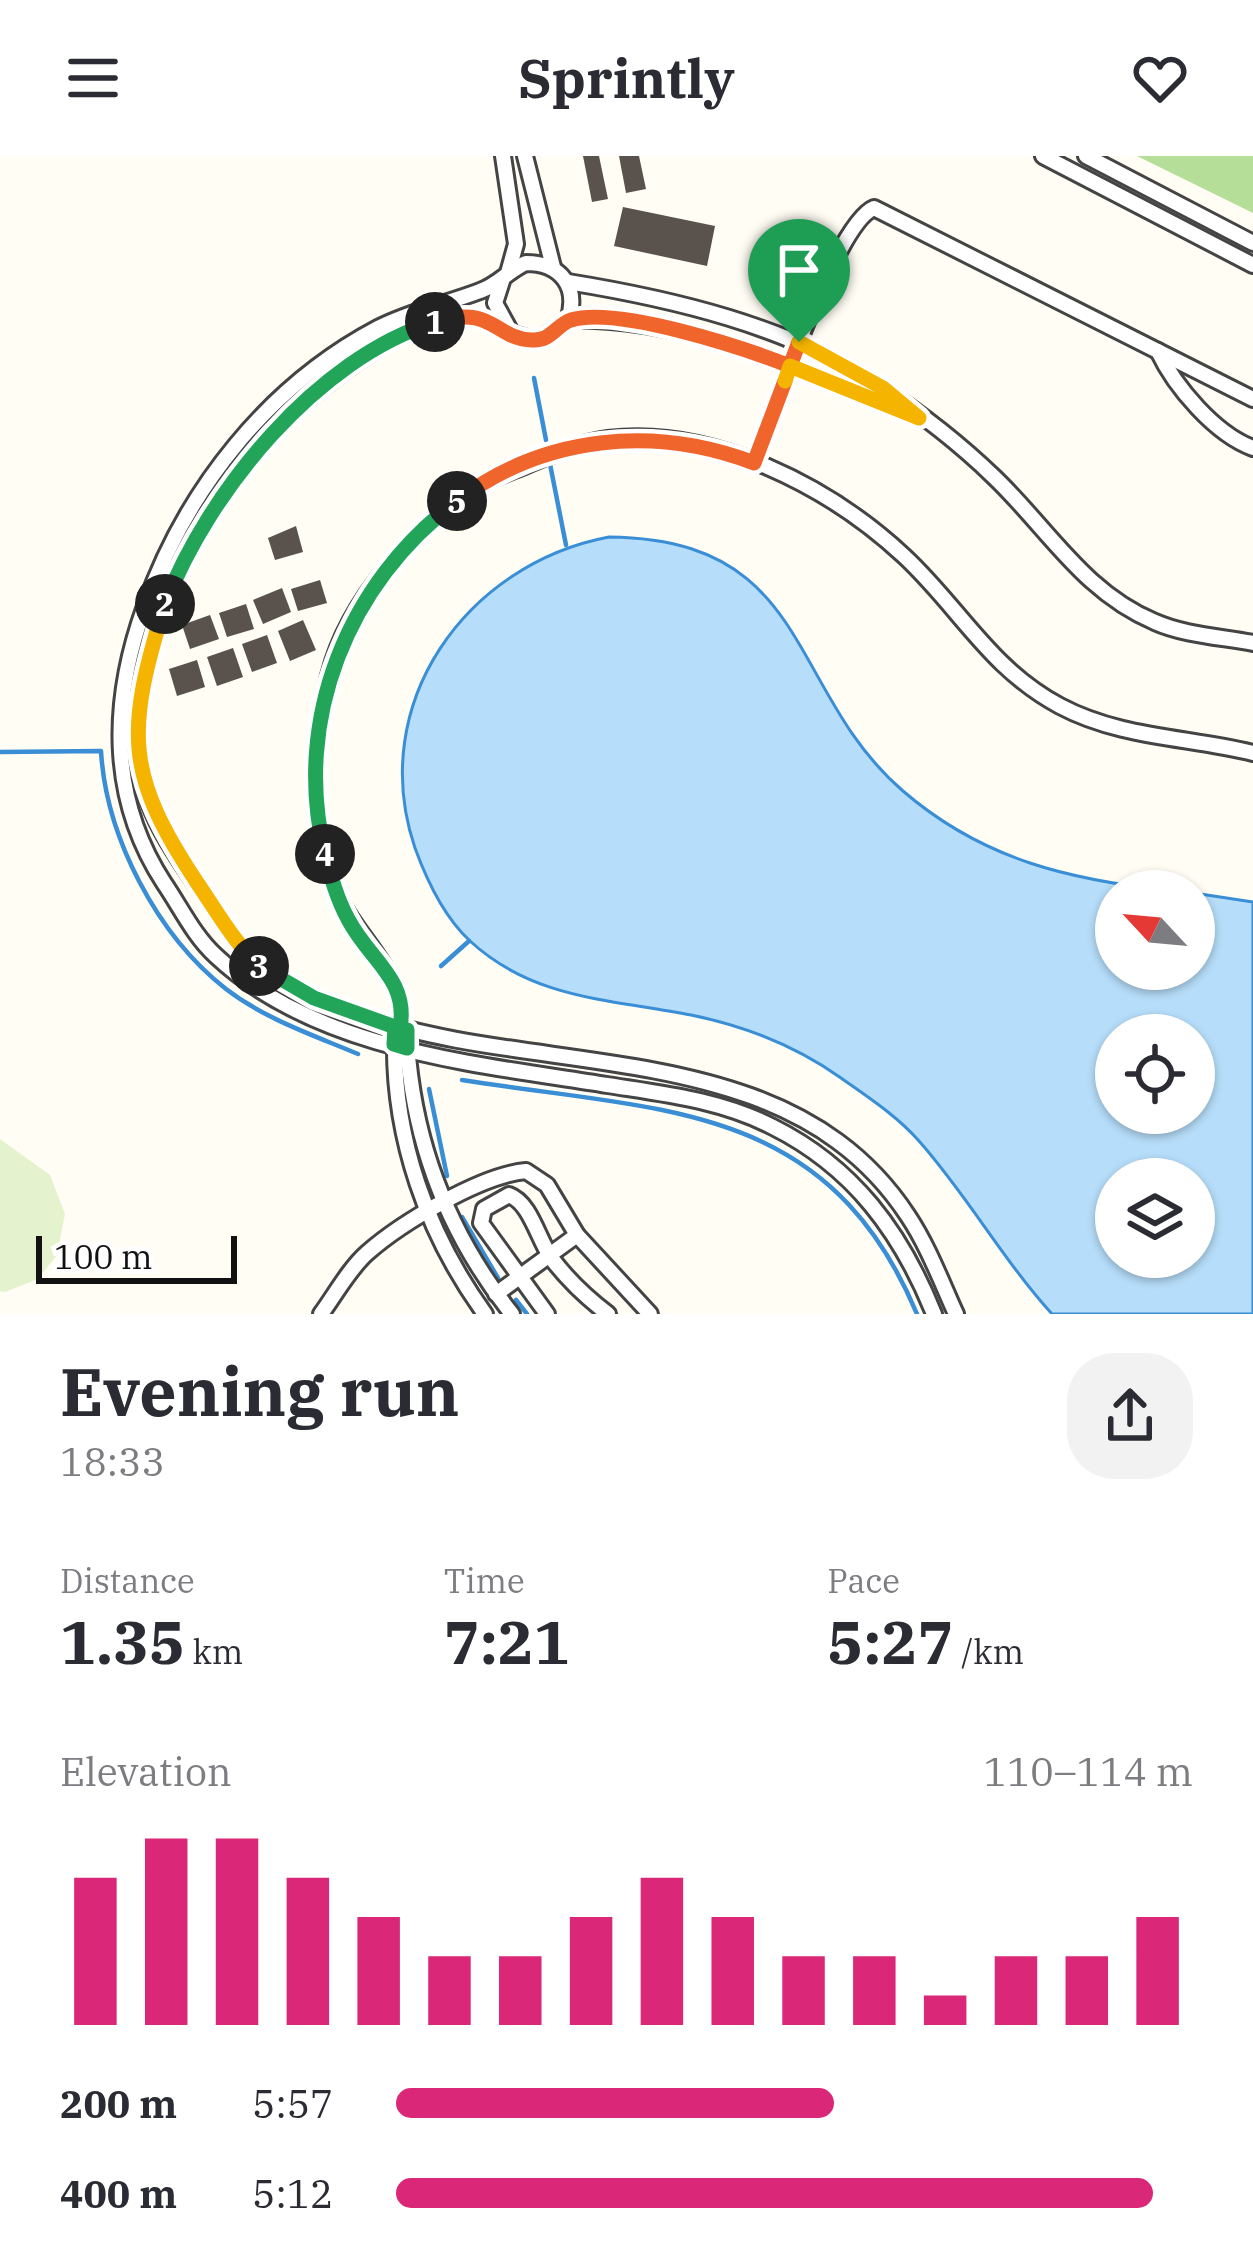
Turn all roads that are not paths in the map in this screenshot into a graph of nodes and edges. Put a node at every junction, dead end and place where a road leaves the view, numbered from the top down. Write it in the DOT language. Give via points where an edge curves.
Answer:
graph roads {
  1 [pos="503,156"];
  2 [pos="525,156"];
  3 [pos="1043,156"];
  4 [pos="1086,156"];
  5 [pos="1253,243"];
  6 [pos="1253,265"];
  7 [pos="553,267"];
  8 [pos="505,276"];
  9 [pos="568,282"];
  10 [pos="568,320"];
  11 [pos="505,328"];
  12 [pos="799,342"];
  13 [pos="1157,350"];
  14 [pos="790,366"];
  15 [pos="1253,399"];
  16 [pos="919,418"];
  17 [pos="1253,448"];
  18 [pos="754,463"];
  19 [pos="1253,644"];
  20 [pos="1253,753"];
  21 [pos="401,1035"];
  22 [pos="444,1205"];
  23 [pos="428,1210"];
  24 [pos="577,1235"];
  25 [pos="549,1256"];
  26 [pos="519,1278"];
  27 [pos="496,1294"];
  28 [pos="321,1314"];
  29 [pos="484,1314"];
  30 [pos="512,1314"];
  31 [pos="547,1314"];
  32 [pos="608,1314"];
  33 [pos="650,1314"];
  34 [pos="934,1314"];
  35 [pos="956,1314"];
  1 -- 8 [label="street" via="515,244"];
  2 -- 7 [label="street"];
  3 -- 6 [label="street"];
  4 -- 5 [label="street"];
  7 -- 8 [label="street" via="526,263"];
  7 -- 9 [label="street"];
  8 -- 11 [label="street" via="495,303"];
  8 -- 21 [label="street" via="377,328 312,370 252,426 181,524 128,664 119,758 129,817 196,934 279,1000"];
  9 -- 10 [label="street"];
  9 -- 12 [label="street"];
  10 -- 11 [label="street" via="538,340"];
  10 -- 14 [label="street" via="676,331"];
  11 -- 21 [label="street" via="460,316 412,329 292,414 232,481 188,551 145,682 138,752 147,797 225,926 266,973"];
  12 -- 13 [label="street" via="853,222 874,208"];
  12 -- 14 [label="street"];
  12 -- 16 [label="street" via="883,388"];
  13 -- 15 [label="street"];
  13 -- 17 [label="street" via="1222,431"];
  14 -- 16 [label="street"];
  14 -- 18 [label="street"];
  16 -- 19 [label="street" via="992,475 1087,580 1119,603 1158,624"];
  18 -- 20 [label="street" via="849,514 900,553 972,638 1058,705 1130,732"];
  18 -- 21 [label="street" via="662,438 607,439 550,455 458,500 422,527 370,589 327,683 314,788 332,882 349,922 399,985"];
  21 -- 22 [label="street" via="414,1111"];
  21 -- 23 [label="street" via="398,1114"];
  21 -- 34 [label="street" via="703,1101 772,1126 837,1168 878,1210"];
  21 -- 35 [label="street" via="707,1081 780,1106 851,1151 893,1195"];
  22 -- 23 [label="street"];
  22 -- 24 [label="street" via="526,1172 548,1185"];
  22 -- 27 [label="street"];
  23 -- 28 [label="street" via="364,1255"];
  23 -- 29 [label="street"];
  24 -- 25 [label="street"];
  24 -- 33 [label="street"];
  25 -- 26 [label="street"];
  25 -- 26 [label="street" via="516,1196 484,1209 481,1223"];
  25 -- 32 [label="street"];
  26 -- 27 [label="street"];
  26 -- 31 [label="street"];
  27 -- 30 [label="street"];
}
